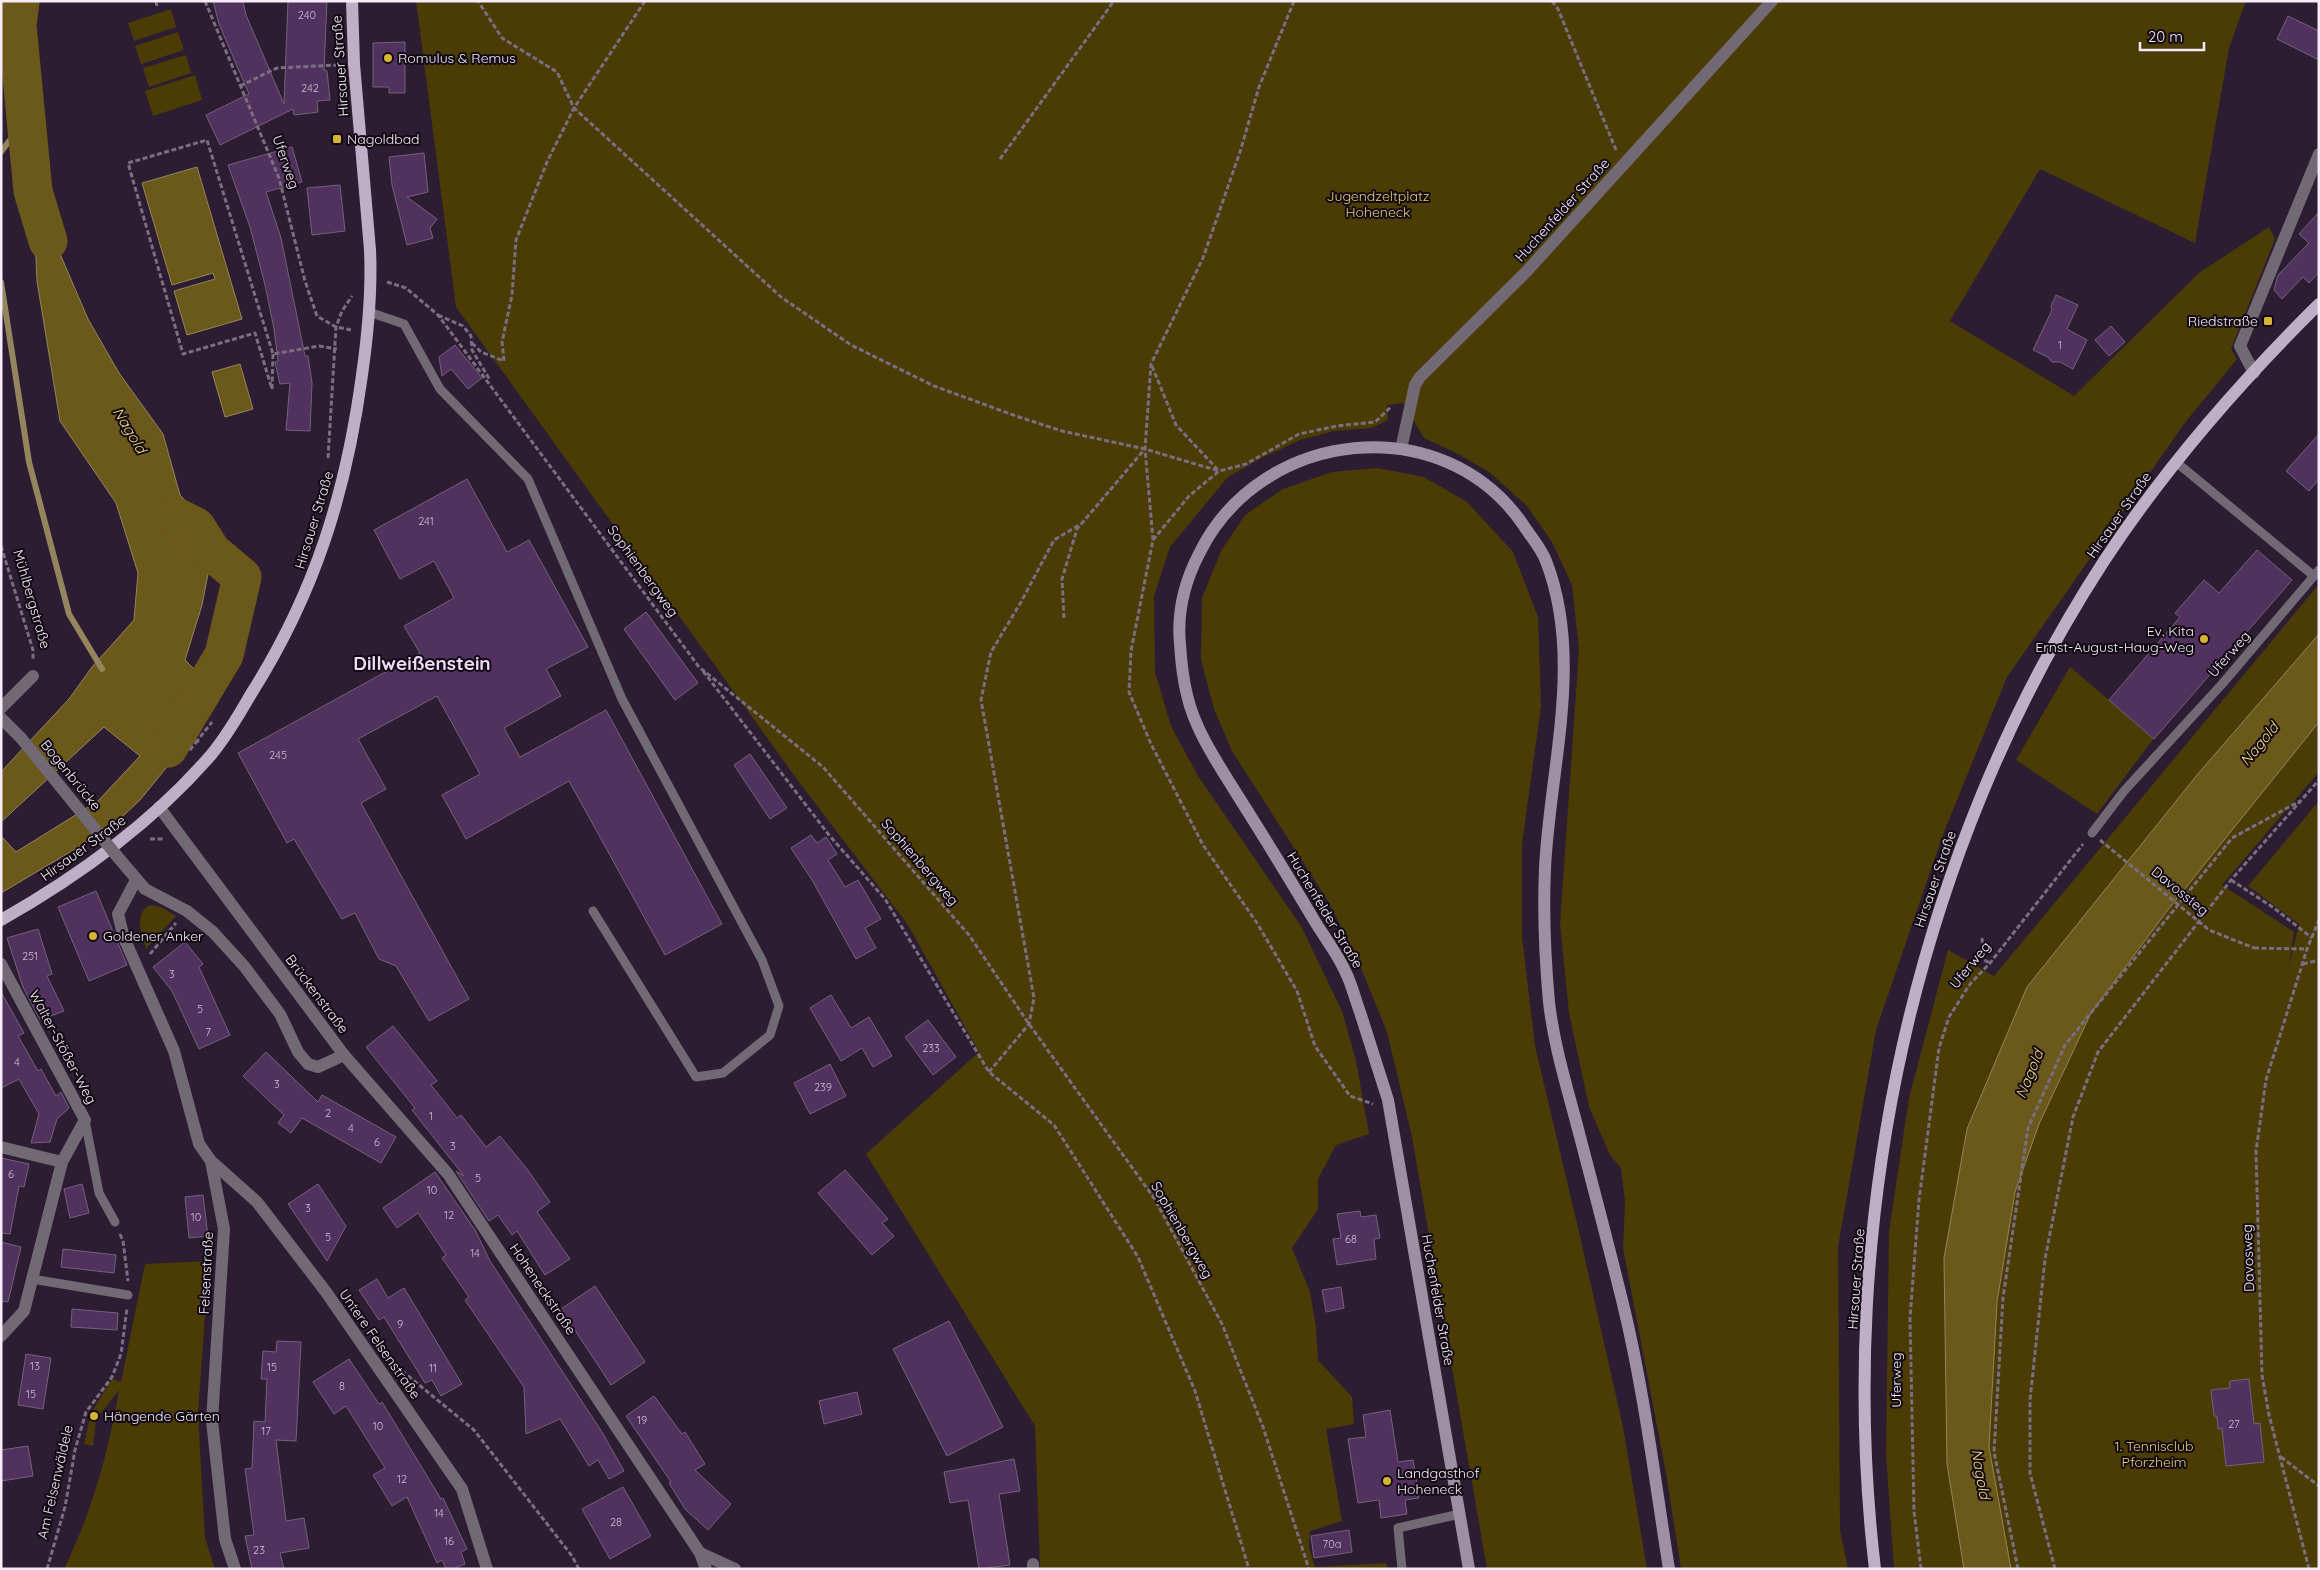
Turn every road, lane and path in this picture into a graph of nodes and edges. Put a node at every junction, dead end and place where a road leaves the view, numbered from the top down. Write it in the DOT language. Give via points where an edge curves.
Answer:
graph roads {
  1 [pos="156,1"];
  2 [pos="205,1"];
  3 [pos="352,1"];
  4 [pos="478,1"];
  5 [pos="645,1"];
  6 [pos="1114,1"];
  7 [pos="1294,1"];
  8 [pos="1552,1"];
  9 [pos="1772,1"];
  10 [pos="157,7"];
  11 [pos="354,64"];
  12 [pos="240,86"];
  13 [pos="574,108"];
  14 [pos="2319,154"];
  15 [pos="1000,159"];
  16 [pos="1622,166"];
  17 [pos="371,278"];
  18 [pos="2319,304"];
  19 [pos="369,312"];
  20 [pos="438,315"];
  21 [pos="336,327"];
  22 [pos="472,343"];
  23 [pos="337,349"];
  24 [pos="272,354"];
  25 [pos="1151,364"];
  26 [pos="2254,373"];
  27 [pos="498,394"];
  28 [pos="1394,402"];
  29 [pos="1145,449"];
  30 [pos="1401,450"];
  31 [pos="328,461"];
  32 [pos="2176,462"];
  33 [pos="1219,471"];
  34 [pos="1081,524"];
  35 [pos="1153,540"];
  36 [pos="1,546"];
  37 [pos="2317,573"];
  38 [pos="1064,618"];
  39 [pos="699,667"];
  40 [pos="33,676"];
  41 [pos="1,708"];
  42 [pos="1,718"];
  43 [pos="214,720"];
  44 [pos="213,753"];
  45 [pos="2319,780"];
  46 [pos="2300,801"];
  47 [pos="159,807"];
  48 [pos="178,833"];
  49 [pos="2092,833"];
  50 [pos="147,839"];
  51 [pos="2100,840"];
  52 [pos="116,855"];
  53 [pos="136,880"];
  54 [pos="2231,880"];
  55 [pos="186,911"];
  56 [pos="593,911"];
  57 [pos="1,920"];
  58 [pos="2319,920"];
  59 [pos="1982,938"];
  60 [pos="2312,938"];
  61 [pos="2307,949"];
  62 [pos="2319,960"];
  63 [pos="1990,963"];
  64 [pos="1,964"];
  65 [pos="2302,964"];
  66 [pos="138,968"];
  67 [pos="1029,1024"];
  68 [pos="344,1055"];
  69 [pos="989,1072"];
  70 [pos="1374,1104"];
  71 [pos="85,1120"];
  72 [pos="1,1147"];
  73 [pos="211,1161"];
  74 [pos="62,1162"];
  75 [pos="115,1222"];
  76 [pos="32,1278"];
  77 [pos="128,1295"];
  78 [pos="1,1336"];
  79 [pos="372,1359"];
  80 [pos="2280,1457"];
  81 [pos="2319,1486"];
  82 [pos="1460,1514"];
  83 [pos="700,1553"];
  84 [pos="47,1569"];
  85 [pos="235,1569"];
  86 [pos="487,1569"];
  87 [pos="579,1569"];
  88 [pos="706,1569"];
  89 [pos="735,1569"];
  90 [pos="1249,1569"];
  91 [pos="1309,1569"];
  92 [pos="1402,1569"];
  93 [pos="1469,1569"];
  94 [pos="1669,1569"];
  95 [pos="1875,1569"];
  96 [pos="1921,1569"];
  97 [pos="2018,1569"];
  98 [pos="2055,1569"];
  99 [pos="2309,1569"];
  1 -- 10 [label="path"];
  2 -- 12 [label="path, Uferweg"];
  3 -- 11 [label="main road, Hirsauer Straße"];
  4 -- 13 [label="path" via="502,38 557,72"];
  5 -- 13 [label="path"];
  6 -- 15 [label="path"];
  7 -- 25 [label="path" via="1258,87 1240,152 1203,258"];
  8 -- 16 [label="path"];
  9 -- 16 [label="street, Huchenfelder Straße"];
  11 -- 12 [label="path" via="277,68"];
  11 -- 17 [label="main road, Hirsauer Straße"];
  12 -- 21 [label="path, Uferweg" via="279,178 311,301 317,316"];
  13 -- 22 [label="path" via="547,162 516,240 512,295 502,342 504,361 481,352"];
  13 -- 29 [label="path" via="780,297 851,345 934,386 1016,416 1062,431"];
  14 -- 26 [label="street" via="2240,346"];
  16 -- 30 [label="street, Huchenfelder Straße" via="1527,271 1420,377 1415,385"];
  17 -- 19 [label="main road, Hirsauer Straße"];
  17 -- 20 [label="path, Sophienbergweg" via="406,288"];
  17 -- 21 [label="path" via="355,277 352,295"];
  18 -- 26 [label="main road, Hirsauer Straße"];
  19 -- 44 [label="main road, Hirsauer Straße" via="356,419 340,497 326,538 289,628"];
  19 -- 56 [label="lane" via="404,324 440,389 528,478 622,699 762,960 780,1006 770,1035 723,1073 696,1077"];
  20 -- 22 [label="path" via="462,326 471,336"];
  20 -- 27 [label="path, Sophienbergweg"];
  21 -- 23 [label="path"];
  22 -- 27 [label="path" via="472,350"];
  23 -- 24 [label="path" via="319,346"];
  23 -- 31 [label="path"];
  24 -- 24 [label="path" via="207,140 128,163 183,354 255,333 272,389"];
  25 -- 29 [label="path"];
  25 -- 33 [label="path" via="1176,425"];
  26 -- 32 [label="main road, Hirsauer Straße"];
  27 -- 39 [label="path, Sophienbergweg"];
  28 -- 33 [label="path" via="1375,422 1299,434 1246,464"];
  29 -- 33 [label="path"];
  29 -- 34 [label="path"];
  29 -- 35 [label="path"];
  30 -- 82 [label="main road, Huchenfelder Straße" via="1374,447 1330,450 1290,464 1251,489 1219,521 1188,575 1179,638 1187,699 1209,747 1347,973 1371,1046 1388,1100"];
  30 -- 94 [label="main road, Huchenfelder Straße" via="1448,462 1497,493 1544,556 1560,605 1562,704 1545,865 1544,935 1550,1008 1560,1060 1625,1313"];
  32 -- 37 [label="lane"];
  32 -- 95 [label="main road, Hirsauer Straße" via="2104,561 2024,703 1976,808 1922,964 1895,1082 1872,1249 1865,1431"];
  33 -- 35 [label="path" via="1189,496"];
  34 -- 38 [label="path" via="1062,579"];
  34 -- 67 [label="path" via="1054,540 990,652 981,700 1034,998"];
  35 -- 70 [label="path" via="1131,651 1129,692 1151,744 1203,845 1257,922 1297,991 1315,1046 1350,1096"];
  36 -- 40 [label="path, Mühlbergstraße" via="33,650"];
  37 -- 49 [label="lane, Uferweg" via="2223,683 2124,791"];
  39 -- 67 [label="path, Sophienbergweg" via="823,767 969,935"];
  39 -- 69 [label="path" via="829,835 885,899"];
  40 -- 41 [label="street"];
  42 -- 52 [label="street, Bogenbrücke, bridge"];
  43 -- 44 [label="path" via="197,741"];
  44 -- 47 [label="main road, Hirsauer Straße"];
  45 -- 46 [label="path"];
  46 -- 54 [label="path"];
  46 -- 97 [label="path" via="2232,838 2065,1045 2028,1128 2002,1298 1994,1452"];
  47 -- 48 [label="street, Brückenstraße"];
  47 -- 57 [label="main road, Hirsauer Straße" via="100,857"];
  48 -- 50 [label="path" via="160,840"];
  48 -- 68 [label="street, Brückenstraße"];
  49 -- 63 [label="path, Uferweg"];
  51 -- 61 [label="path, Davossteg, bridge" via="2209,930 2254,948"];
  52 -- 53 [label="street, Brückenstraße"];
  53 -- 55 [label="street, Brückenstraße" via="144,889"];
  53 -- 66 [label="street, Felsenstraße" via="118,914 124,938"];
  54 -- 60 [label="path"];
  54 -- 98 [label="path" via="2098,1052 2072,1117 2045,1259 2030,1400 2030,1474"];
  55 -- 66 [label="path"];
  55 -- 68 [label="street, Brückenstraße" via="213,932 244,966 280,1014 298,1052 308,1064 318,1067"];
  58 -- 60 [label="path"];
  59 -- 63 [label="path" via="1984,960"];
  60 -- 61 [label="path, Davosweg"];
  61 -- 65 [label="path, Davosweg"];
  62 -- 65 [label="path"];
  63 -- 96 [label="path, Uferweg" via="1970,984 1949,1017 1939,1048 1919,1200 1910,1318 1914,1511"];
  64 -- 71 [label="street, Walter-Stößer-Weg"];
  65 -- 80 [label="path, Davosweg" via="2266,1080 2256,1152 2262,1375"];
  66 -- 73 [label="street, Felsenstraße" via="174,1051 199,1144"];
  67 -- 69 [label="path"];
  67 -- 91 [label="path, Sophienbergweg" via="1154,1198 1222,1324 1263,1427"];
  68 -- 83 [label="street, Hoheneckstraße" via="448,1174"];
  69 -- 90 [label="path" via="1054,1125 1138,1257 1195,1391"];
  71 -- 74 [label="street, Walter-Stößer-Weg"];
  71 -- 75 [label="lane" via="99,1193"];
  72 -- 74 [label="street"];
  73 -- 79 [label="street, Untere Felsenstraße" via="257,1202"];
  73 -- 85 [label="street, Felsenstraße" via="224,1229 212,1421 225,1539"];
  74 -- 76 [label="street, Walter-Stößer-Weg"];
  75 -- 77 [label="path, Am Felsenwäldele" via="123,1241"];
  76 -- 77 [label="lane"];
  76 -- 78 [label="street, Walter-Stößer-Weg" via="24,1311"];
  77 -- 84 [label="path, Am Felsenwäldele" via="121,1354 112,1377 86,1412 75,1450 65,1507"];
  79 -- 86 [label="street, Untere Felsenstraße" via="462,1489"];
  79 -- 87 [label="path" via="402,1371 474,1430"];
  80 -- 81 [label="path"];
  80 -- 99 [label="path, Davosweg"];
  82 -- 92 [label="lane" via="1398,1528"];
  82 -- 93 [label="main road, Huchenfelder Straße"];
  83 -- 88 [label="street, Hoheneckstraße"];
  83 -- 89 [label="street"];
}
